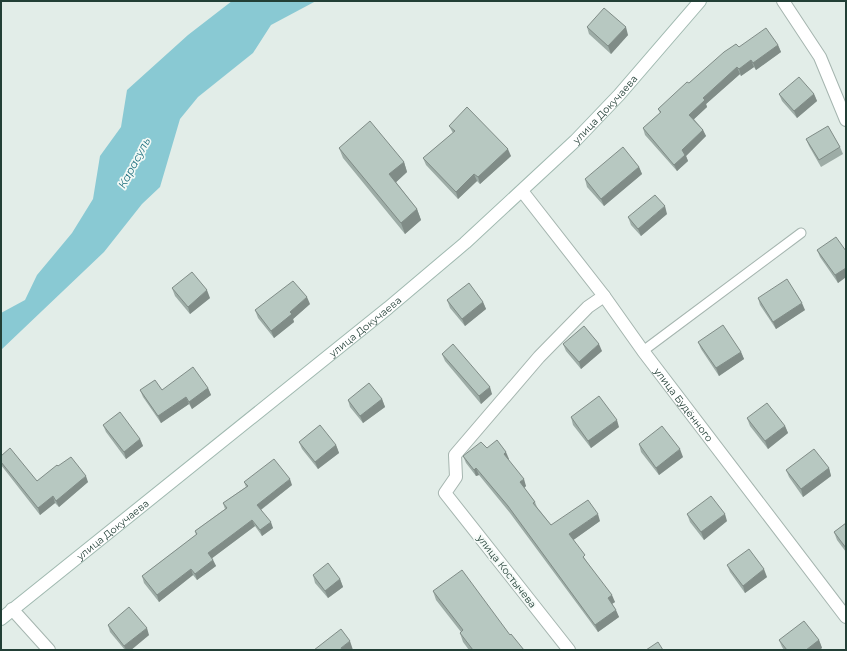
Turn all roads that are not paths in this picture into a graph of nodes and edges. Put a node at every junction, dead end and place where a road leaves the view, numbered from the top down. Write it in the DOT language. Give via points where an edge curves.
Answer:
graph roads {
  1 [pos="700,1"];
  2 [pos="783,1"];
  3 [pos="846,120"];
  4 [pos="522,191"];
  5 [pos="801,233"];
  6 [pos="604,296"];
  7 [pos="644,351"];
  8 [pos="12,609"];
  9 [pos="846,617"];
  10 [pos="1,619"];
  11 [pos="49,650"];
  12 [pos="569,650"];
  1 -- 4 [label="street, улица Докучаева" via="619,95"];
  2 -- 3 [label="street" via="820,57"];
  4 -- 6 [label="street, улица Будённого"];
  4 -- 8 [label="street, улица Докучаева" via="388,308"];
  5 -- 7 [label="lane"];
  6 -- 7 [label="street, улица Будённого"];
  6 -- 12 [label="street, улица Костычева" via="588,308 538,357 455,454 456,477 445,492"];
  7 -- 9 [label="street, улица Будённого"];
  8 -- 10 [label="street, улица Докучаева"];
  8 -- 11 [label="street"];
}
